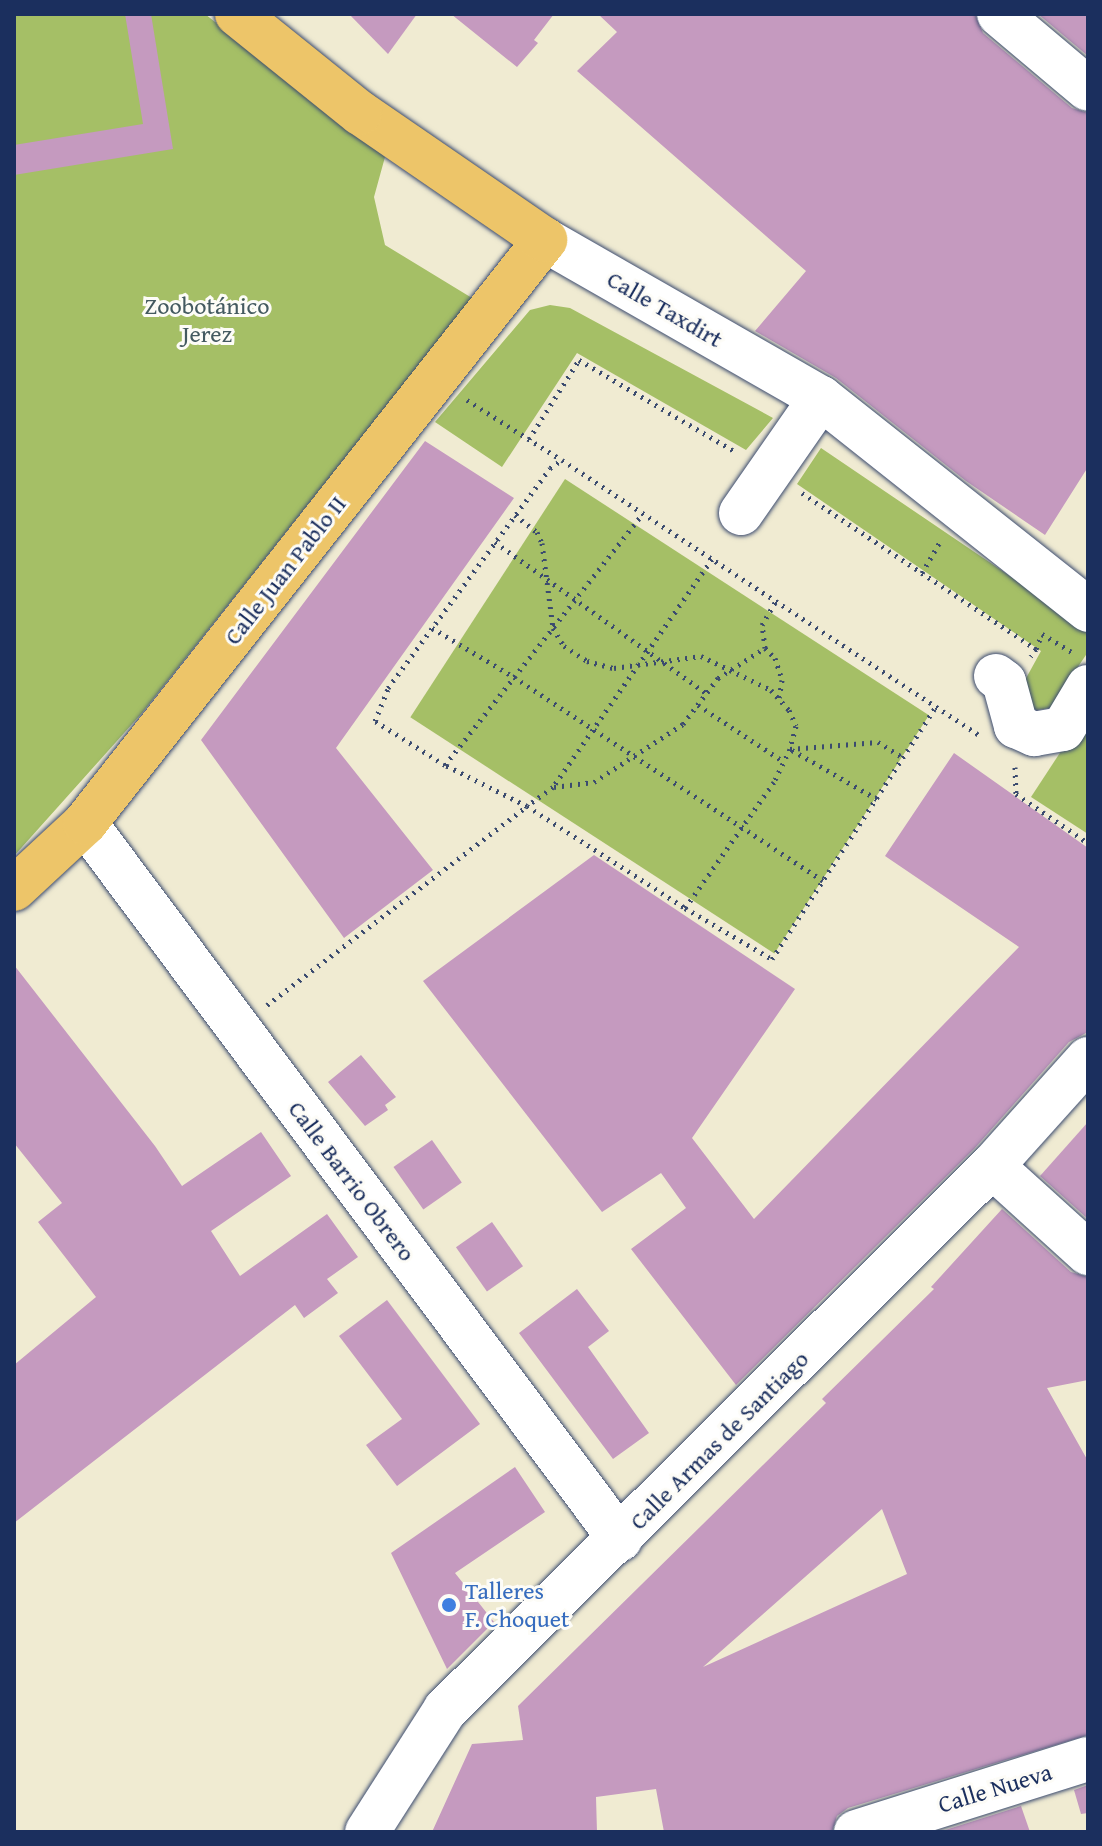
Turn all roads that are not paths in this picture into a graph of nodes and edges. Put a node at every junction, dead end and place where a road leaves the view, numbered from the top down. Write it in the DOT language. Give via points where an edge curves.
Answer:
graph roads {
  1 [pos="237,14"];
  2 [pos="999,14"];
  3 [pos="1088,89"];
  4 [pos="545,240"];
  5 [pos="821,398"];
  6 [pos="741,513"];
  7 [pos="1088,610"];
  8 [pos="1082,671"];
  9 [pos="996,676"];
  10 [pos="85,823"];
  11 [pos="14,889"];
  12 [pos="1088,1059"];
  13 [pos="992,1166"];
  14 [pos="1088,1253"];
  15 [pos="620,1539"];
  16 [pos="1088,1759"];
  17 [pos="367,1832"];
  18 [pos="856,1832"];
  1 -- 4 [label="main road, Calle Taxdirt" via="360,113"];
  2 -- 3 [label="street"];
  4 -- 5 [label="street, Calle Taxdirt"];
  4 -- 10 [label="main road, Calle Juan Pablo II"];
  5 -- 6 [label="street"];
  5 -- 7 [label="street, Calle Taxdirt"];
  8 -- 9 [label="street" via="1063,729 1034,734 1016,726 1004,682"];
  10 -- 11 [label="main road, Calle Juan Pablo II"];
  10 -- 15 [label="street, Calle Barrio Obrero"];
  12 -- 13 [label="street, Calle Armas de Santiago"];
  13 -- 14 [label="street"];
  13 -- 15 [label="street, Calle Armas de Santiago"];
  15 -- 17 [label="street, Calle Armas de Santiago" via="445,1710"];
  16 -- 18 [label="street, Calle Nueva"];
}
